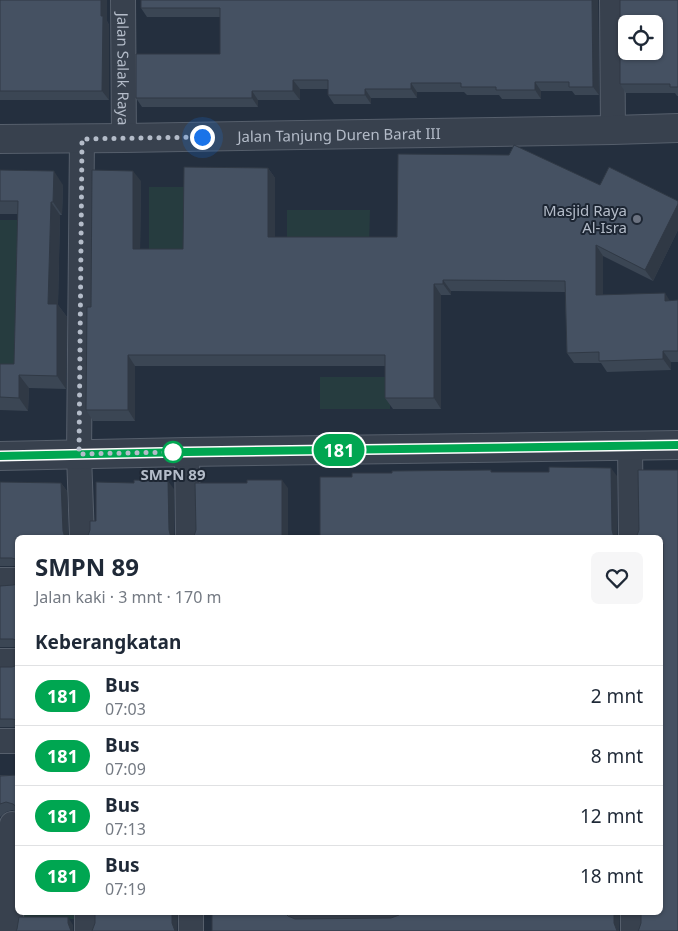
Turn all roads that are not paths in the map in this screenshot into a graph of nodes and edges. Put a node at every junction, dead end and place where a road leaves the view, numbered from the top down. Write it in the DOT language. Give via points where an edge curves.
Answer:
graph roads {
  1 [pos="123,0"];
  2 [pos="612,0"];
  3 [pos="678,128"];
  4 [pos="613,130"];
  5 [pos="124,138"];
  6 [pos="0,139"];
  7 [pos="82,139"];
  8 [pos="678,445"];
  9 [pos="630,446"];
  10 [pos="187,452"];
  11 [pos="79,454"];
  12 [pos="0,456"];
  13 [pos="82,535"];
  14 [pos="188,535"];
  15 [pos="631,535"];
  16 [pos="0,580"];
  17 [pos="15,580"];
  18 [pos="0,661"];
  19 [pos="15,661"];
  20 [pos="15,740"];
  21 [pos="0,741"];
  22 [pos="10,824"];
  23 [pos="6,903"];
  24 [pos="86,915"];
  25 [pos="191,915"];
  26 [pos="301,915"];
  27 [pos="633,915"];
  28 [pos="12,931"];
  29 [pos="87,931"];
  30 [pos="191,931"];
  31 [pos="301,931"];
  32 [pos="633,931"];
  1 -- 5 [label="street, Jalan Salak Raya"];
  2 -- 4 [label="street"];
  3 -- 4 [label="street, Jalan Tanjung Duren Barat III"];
  4 -- 5 [label="street, Jalan Tanjung Duren Barat III"];
  5 -- 7 [label="street, Jalan Tanjung Duren Barat III"];
  6 -- 7 [label="street, Jalan Tanjung Duren Barat III"];
  7 -- 11 [label="street"];
  8 -- 9 [label="street"];
  9 -- 10 [label="street"];
  9 -- 15 [label="street"];
  10 -- 11 [label="street"];
  10 -- 14 [label="street"];
  11 -- 12 [label="street"];
  11 -- 13 [label="street"];
  16 -- 17 [label="street"];
  18 -- 19 [label="street"];
  20 -- 21 [label="street"];
  22 -- 23 [label="street"];
  23 -- 28 [label="street"];
  24 -- 29 [label="street"];
  25 -- 30 [label="street"];
  26 -- 31 [label="street"];
  27 -- 32 [label="street"];
}
